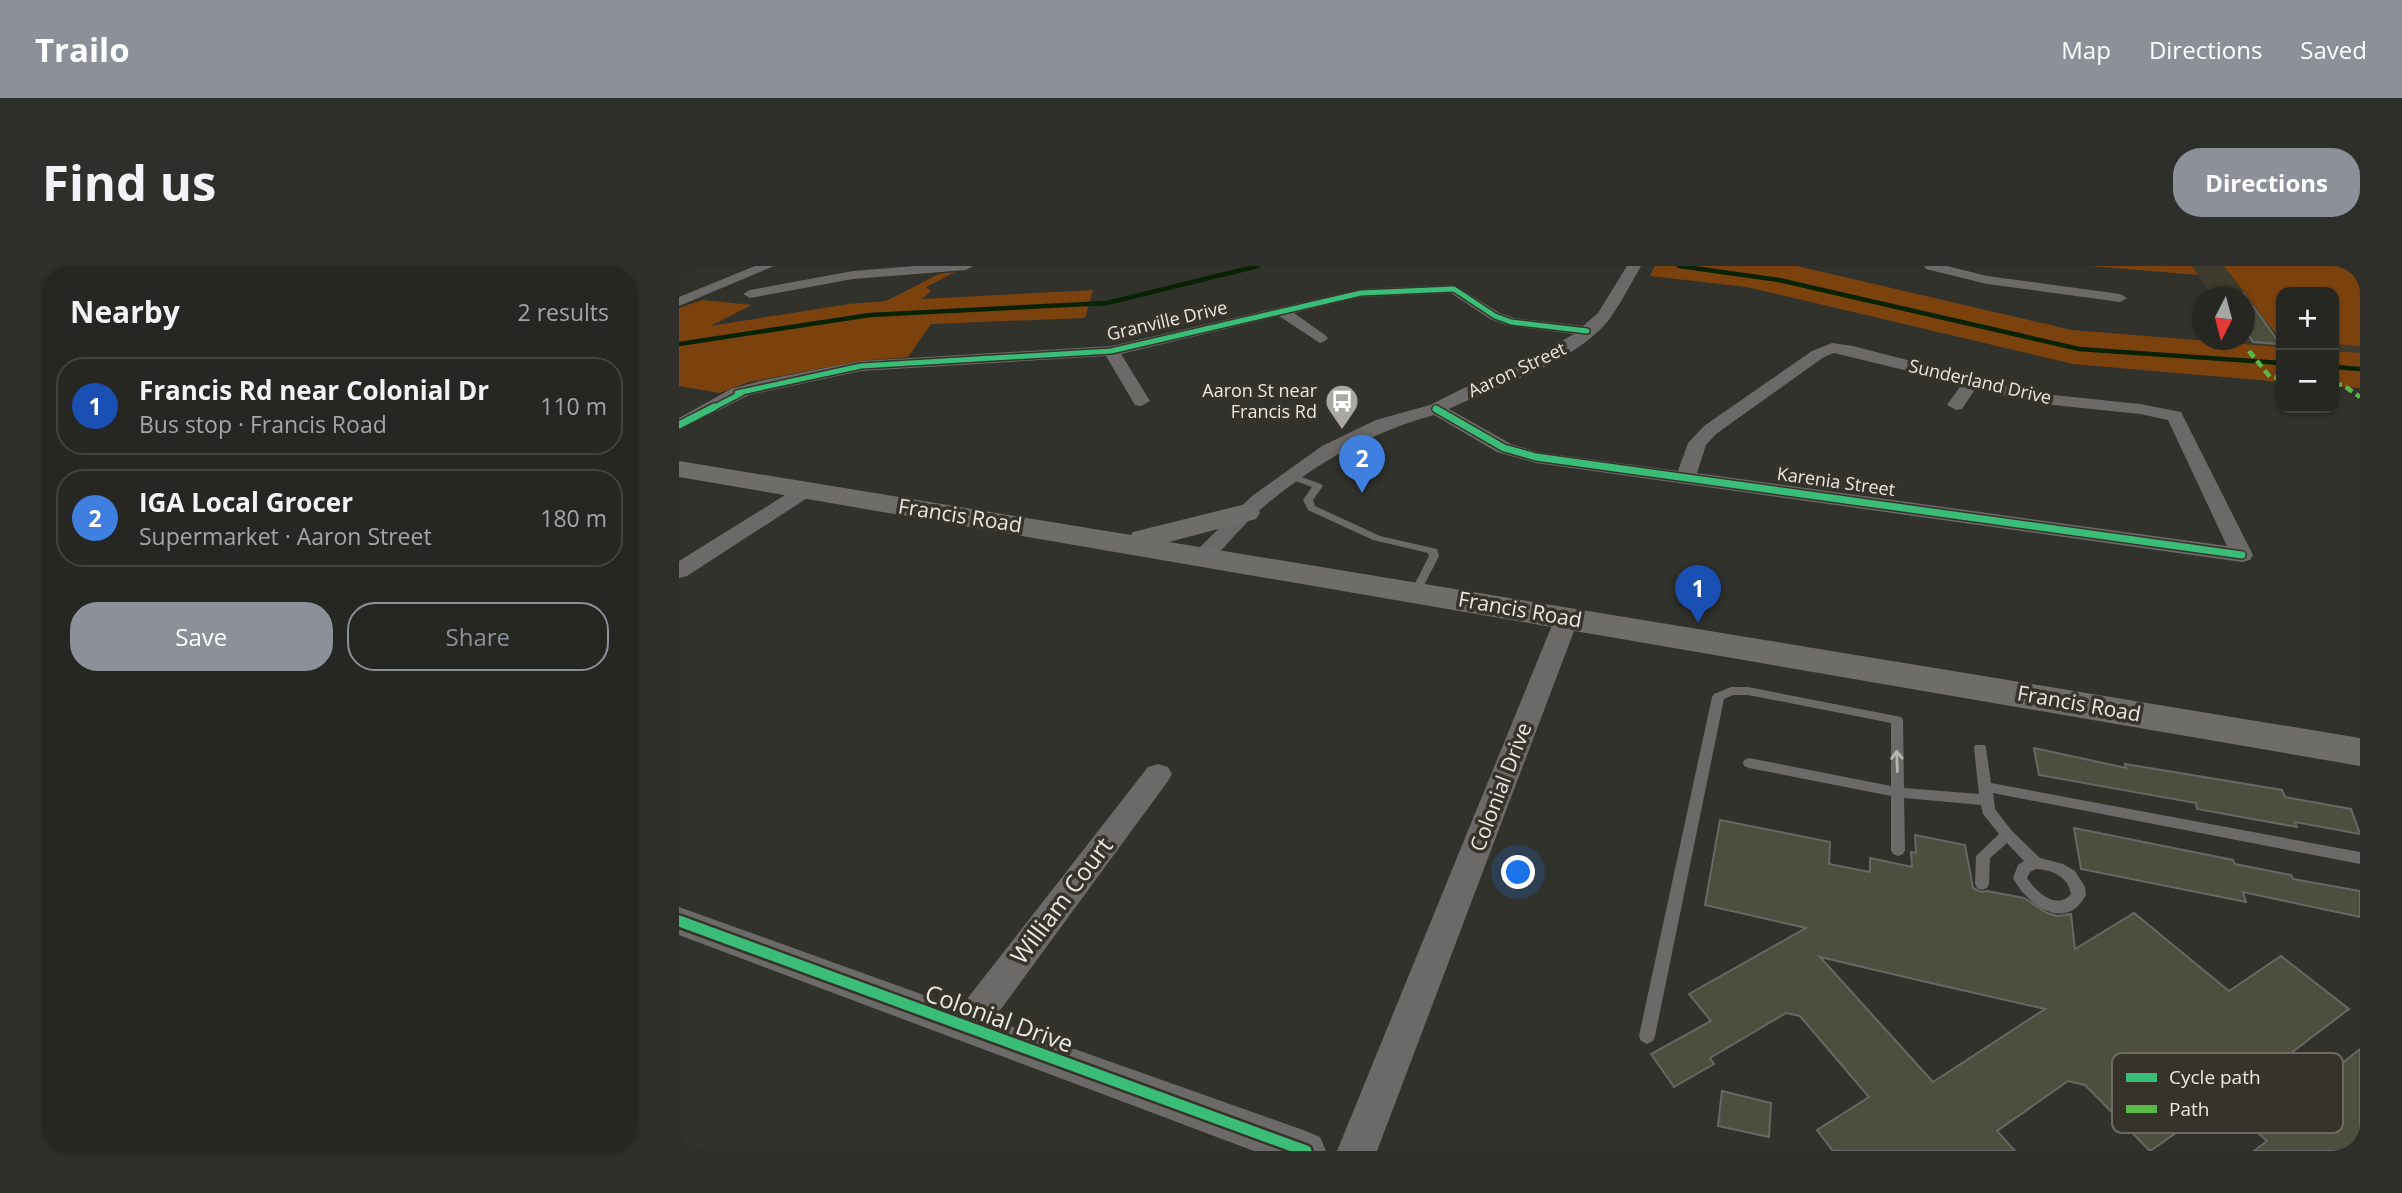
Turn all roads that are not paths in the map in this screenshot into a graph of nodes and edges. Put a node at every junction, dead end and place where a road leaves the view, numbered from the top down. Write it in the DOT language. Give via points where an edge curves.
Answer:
graph roads {
  1 [pos="767,266"];
  2 [pos="966,266"];
  3 [pos="1634,266"];
  4 [pos="1931,266"];
  5 [pos="750,295"];
  6 [pos="2120,299"];
  7 [pos="679,302"];
  8 [pos="1281,311"];
  9 [pos="1587,331"];
  10 [pos="1320,338"];
  11 [pos="1111,351"];
  12 [pos="1972,382"];
  13 [pos="1141,401"];
  14 [pos="1956,405"];
  15 [pos="1436,409"];
  16 [pos="679,425"];
  17 [pos="679,469"];
  18 [pos="1290,476"];
  19 [pos="1686,477"];
  20 [pos="805,491"];
  21 [pos="1246,513"];
  22 [pos="1122,543"];
  23 [pos="2242,555"];
  24 [pos="1203,557"];
  25 [pos="679,571"];
  26 [pos="1415,593"];
  27 [pos="1567,618"];
  28 [pos="1980,748"];
  29 [pos="2360,752"];
  30 [pos="1749,763"];
  31 [pos="1158,774"];
  32 [pos="1898,792"];
  33 [pos="1985,794"];
  34 [pos="2007,835"];
  35 [pos="1898,850"];
  36 [pos="2360,858"];
  37 [pos="2036,863"];
  38 [pos="1982,884"];
  39 [pos="679,921"];
  40 [pos="966,1028"];
  41 [pos="1647,1036"];
  42 [pos="1306,1151"];
  43 [pos="1357,1151"];
  1 -- 7 [label="street"];
  2 -- 5 [label="street" via="853,275"];
  3 -- 9 [label="street, Aaron Street" via="1604,316"];
  4 -- 6 [label="street" via="1987,281"];
  8 -- 9 [label="street, Granville Drive" via="1361,293 1446,288 1511,322"];
  8 -- 10 [label="street"];
  8 -- 11 [label="street, Granville Drive"];
  9 -- 15 [label="street, Aaron Street" via="1546,359"];
  11 -- 13 [label="street"];
  11 -- 16 [label="street, Granville Drive" via="861,366 737,393 742,393"];
  12 -- 14 [label="street"];
  12 -- 19 [label="street, Sunderland Drive" via="1832,348 1710,430 1697,443"];
  12 -- 23 [label="street, Sunderland Drive" via="2034,398 2175,416"];
  15 -- 18 [label="street, Aaron Street" via="1382,424"];
  15 -- 19 [label="street, Karenia Street" via="1504,448 1536,457"];
  17 -- 20 [label="main road, Francis Road"];
  18 -- 21 [label="street, Aaron Street"];
  18 -- 26 [label="lane" via="1318,486 1308,500 1311,508 1377,538 1433,551"];
  19 -- 23 [label="street, Karenia Street"];
  20 -- 22 [label="main road, Francis Road"];
  20 -- 25 [label="street"];
  21 -- 22 [label="main road"];
  21 -- 24 [label="street, Aaron Street"];
  22 -- 24 [label="main road, Francis Road"];
  24 -- 26 [label="main road, Francis Road"];
  26 -- 27 [label="main road, Francis Road"];
  27 -- 29 [label="main road, Francis Road"];
  27 -- 43 [label="street, Colonial Drive"];
  28 -- 33 [label="lane"];
  30 -- 32 [label="lane"];
  31 -- 40 [label="street, William Court"];
  32 -- 33 [label="lane"];
  32 -- 35 [label="lane"];
  32 -- 41 [label="lane, one-way" via="1897,720 1748,691 1718,697"];
  33 -- 34 [label="lane" via="1993,820"];
  33 -- 36 [label="lane"];
  34 -- 37 [label="lane"];
  34 -- 38 [label="lane" via="1983,856"];
  39 -- 40 [label="street, Colonial Drive"];
  40 -- 42 [label="street, Colonial Drive"];
}
